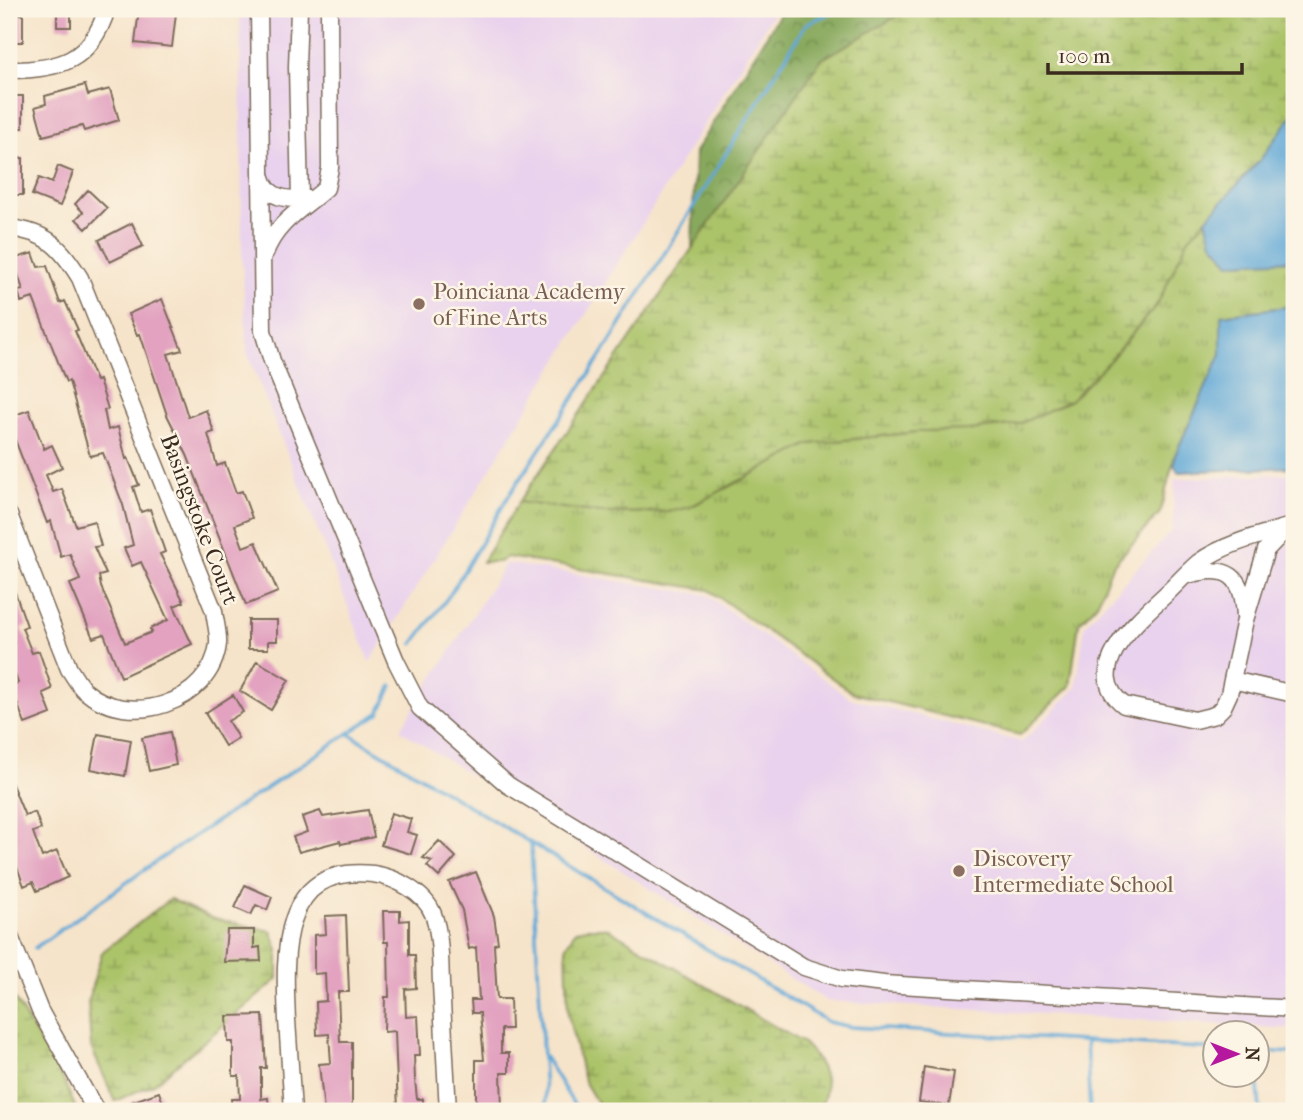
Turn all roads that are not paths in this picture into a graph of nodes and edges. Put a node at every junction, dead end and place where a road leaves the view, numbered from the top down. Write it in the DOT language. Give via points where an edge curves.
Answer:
graph roads {
  1 [pos="107,9"];
  2 [pos="259,9"];
  3 [pos="299,9"];
  4 [pos="329,9"];
  5 [pos="9,70"];
  6 [pos="259,165"];
  7 [pos="307,199"];
  8 [pos="9,228"];
  9 [pos="263,256"];
  10 [pos="9,515"];
  11 [pos="1291,526"];
  12 [pos="1186,576"];
  13 [pos="1245,620"];
  14 [pos="1232,680"];
  15 [pos="1294,694"];
  16 [pos="9,934"];
  17 [pos="1294,1009"];
  18 [pos="96,1111"];
  19 [pos="293,1111"];
  20 [pos="448,1111"];
  1 -- 5 [label="street" via="100,32 77,58 36,70"];
  2 -- 6 [label="street"];
  3 -- 7 [label="street" via="296,67"];
  4 -- 7 [label="street" via="330,168 326,188"];
  6 -- 7 [label="street" via="264,186 276,197"];
  6 -- 9 [label="street"];
  7 -- 9 [label="street" via="270,240"];
  8 -- 10 [label="street, Basingstoke Court" via="43,236 64,251 80,278 214,611 218,643 197,686 156,708 105,703 84,691 69,669"];
  9 -- 17 [label="street" via="263,331 272,361 396,661 420,708 508,785 804,967 842,979"];
  11 -- 12 [label="street" via="1249,537 1200,562"];
  11 -- 13 [label="street" via="1266,551"];
  12 -- 13 [label="street" via="1210,570 1231,576 1244,597"];
  12 -- 14 [label="street" via="1115,648 1108,674 1112,692 1124,705 1195,720 1215,715 1223,707"];
  13 -- 14 [label="street"];
  14 -- 15 [label="street"];
  16 -- 18 [label="street" via="40,1011"];
  19 -- 20 [label="street" via="284,960 288,929 300,903 340,874 375,874 410,887 432,912 439,946"];
}
